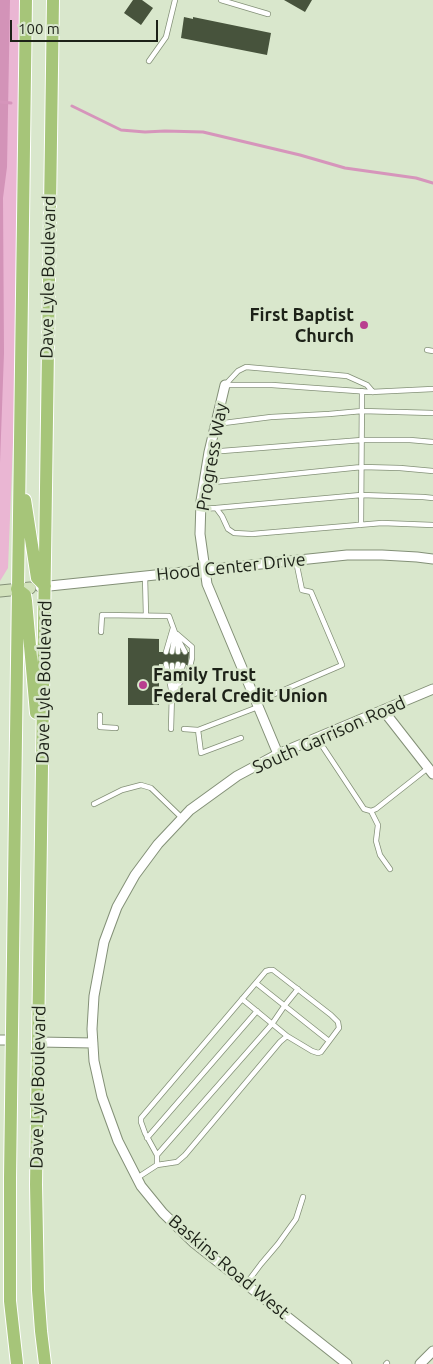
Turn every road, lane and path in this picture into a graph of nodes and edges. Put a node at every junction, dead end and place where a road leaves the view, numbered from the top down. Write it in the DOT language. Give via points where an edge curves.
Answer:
graph roads {
  1 [pos="26,0"];
  2 [pos="52,0"];
  3 [pos="175,0"];
  4 [pos="221,0"];
  5 [pos="268,14"];
  6 [pos="149,60"];
  7 [pos="225,385"];
  8 [pos="433,389"];
  9 [pos="362,392"];
  10 [pos="373,392"];
  11 [pos="362,411"];
  12 [pos="433,413"];
  13 [pos="216,424"];
  14 [pos="362,440"];
  15 [pos="433,442"];
  16 [pos="209,452"];
  17 [pos="20,458"];
  18 [pos="362,467"];
  19 [pos="433,471"];
  20 [pos="204,483"];
  21 [pos="361,495"];
  22 [pos="433,498"];
  23 [pos="201,508"];
  24 [pos="216,508"];
  25 [pos="361,524"];
  26 [pos="433,525"];
  27 [pos="433,559"];
  28 [pos="296,561"];
  29 [pos="205,570"];
  30 [pos="145,576"];
  31 [pos="45,586"];
  32 [pos="23,588"];
  33 [pos="0,591"];
  34 [pos="146,616"];
  35 [pos="175,630"];
  36 [pos="102,632"];
  37 [pos="166,652"];
  38 [pos="172,652"];
  39 [pos="178,652"];
  40 [pos="185,652"];
  41 [pos="169,664"];
  42 [pos="181,665"];
  43 [pos="433,689"];
  44 [pos="172,693"];
  45 [pos="257,705"];
  46 [pos="383,710"];
  47 [pos="100,715"];
  48 [pos="116,728"];
  49 [pos="171,729"];
  50 [pos="184,729"];
  51 [pos="198,730"];
  52 [pos="241,738"];
  53 [pos="317,738"];
  54 [pos="278,754"];
  55 [pos="431,771"];
  56 [pos="42,785"];
  57 [pos="94,804"];
  58 [pos="371,811"];
  59 [pos="182,818"];
  60 [pos="390,869"];
  61 [pos="256,983"];
  62 [pos="298,989"];
  63 [pos="242,999"];
  64 [pos="285,1005"];
  65 [pos="257,1011"];
  66 [pos="272,1024"];
  67 [pos="287,1036"];
  68 [pos="6,1040"];
  69 [pos="39,1042"];
  70 [pos="329,1042"];
  71 [pos="93,1043"];
  72 [pos="147,1138"];
  73 [pos="157,1155"];
  74 [pos="157,1165"];
  75 [pos="137,1178"];
  76 [pos="303,1197"];
  77 [pos="246,1284"];
  78 [pos="433,1351"];
  79 [pos="426,1362"];
  80 [pos="17,1364"];
  81 [pos="45,1364"];
  82 [pos="347,1364"];
  1 -- 17 [label="main road, Dave Lyle Boulevard"];
  2 -- 31 [label="main road, Dave Lyle Boulevard"];
  3 -- 6 [label="lane" via="166,37"];
  4 -- 5 [label="lane"];
  7 -- 9 [label="lane"];
  7 -- 10 [label="lane" via="246,367 347,376 367,385"];
  7 -- 13 [label="street, Progress Way"];
  8 -- 10 [label="lane"];
  9 -- 10 [label="lane"];
  9 -- 11 [label="lane"];
  11 -- 12 [label="lane"];
  11 -- 13 [label="lane"];
  11 -- 14 [label="lane"];
  13 -- 16 [label="street, Progress Way"];
  14 -- 15 [label="lane"];
  14 -- 16 [label="lane"];
  14 -- 18 [label="lane"];
  16 -- 20 [label="street, Progress Way"];
  17 -- 31 [label="main road" via="37,578"];
  17 -- 32 [label="main road, Dave Lyle Boulevard"];
  18 -- 19 [label="lane"];
  18 -- 20 [label="lane"];
  18 -- 21 [label="lane"];
  20 -- 23 [label="street, Progress Way"];
  21 -- 22 [label="lane"];
  21 -- 24 [label="lane"];
  21 -- 25 [label="lane"];
  23 -- 24 [label="lane"];
  23 -- 29 [label="street, Progress Way" via="200,534"];
  24 -- 25 [label="lane" via="228,529 252,534"];
  25 -- 26 [label="lane"];
  27 -- 28 [label="street, Hood Center Drive" via="382,554"];
  28 -- 29 [label="street, Hood Center Drive"];
  28 -- 45 [label="lane" via="302,590 311,592 342,666"];
  29 -- 30 [label="street, Hood Center Drive"];
  29 -- 45 [label="street, Progress Way" via="207,584"];
  30 -- 31 [label="street, Hood Center Drive"];
  30 -- 34 [label="lane"];
  31 -- 32 [label="street, Hood Center Drive"];
  31 -- 56 [label="main road, Dave Lyle Boulevard"];
  32 -- 33 [label="street"];
  32 -- 56 [label="main road"];
  32 -- 68 [label="main road, Dave Lyle Boulevard"];
  34 -- 35 [label="lane" via="169,616"];
  34 -- 36 [label="lane" via="102,615"];
  35 -- 37 [label="lane"];
  35 -- 38 [label="lane"];
  35 -- 39 [label="lane"];
  35 -- 40 [label="lane"];
  35 -- 44 [label="lane" via="192,647 192,658 189,671"];
  41 -- 44 [label="lane"];
  42 -- 44 [label="lane"];
  43 -- 46 [label="street, South Garrison Road"];
  44 -- 49 [label="lane"];
  45 -- 51 [label="lane"];
  45 -- 54 [label="street, Progress Way"];
  46 -- 53 [label="street, South Garrison Road"];
  46 -- 55 [label="street"];
  47 -- 48 [label="lane" via="100,727"];
  50 -- 51 [label="lane"];
  51 -- 52 [label="lane" via="201,753"];
  53 -- 54 [label="street, South Garrison Road"];
  53 -- 58 [label="lane" via="364,809"];
  54 -- 59 [label="street, South Garrison Road" via="238,776"];
  55 -- 58 [label="lane"];
  56 -- 69 [label="main road, Dave Lyle Boulevard"];
  57 -- 59 [label="lane" via="141,785 151,788"];
  58 -- 60 [label="lane" via="378,825 376,841 380,856"];
  59 -- 71 [label="street, South Garrison Road" via="135,875 117,907 104,942 96,979"];
  61 -- 62 [label="lane" via="266,971 273,970"];
  61 -- 63 [label="lane"];
  61 -- 64 [label="lane"];
  62 -- 64 [label="lane"];
  62 -- 70 [label="lane" via="338,1022 339,1028"];
  63 -- 65 [label="lane"];
  63 -- 72 [label="lane" via="141,1118"];
  64 -- 66 [label="lane"];
  64 -- 70 [label="lane"];
  65 -- 66 [label="lane"];
  65 -- 72 [label="lane"];
  66 -- 67 [label="lane"];
  66 -- 73 [label="lane"];
  67 -- 70 [label="lane" via="318,1053"];
  67 -- 74 [label="lane" via="185,1156 177,1162"];
  68 -- 80 [label="main road, Dave Lyle Boulevard" via="10,1301"];
  69 -- 71 [label="street"];
  69 -- 81 [label="main road, Dave Lyle Boulevard" via="36,1184 38,1290"];
  71 -- 75 [label="street, Baskins Road West" via="102,1097 118,1141"];
  72 -- 73 [label="lane"];
  73 -- 74 [label="lane"];
  74 -- 75 [label="lane"];
  75 -- 77 [label="street, Baskins Road West" via="163,1213 194,1243"];
  76 -- 77 [label="lane" via="296,1219"];
  77 -- 82 [label="street, Baskins Road West"];
  78 -- 79 [label="street"];
}
